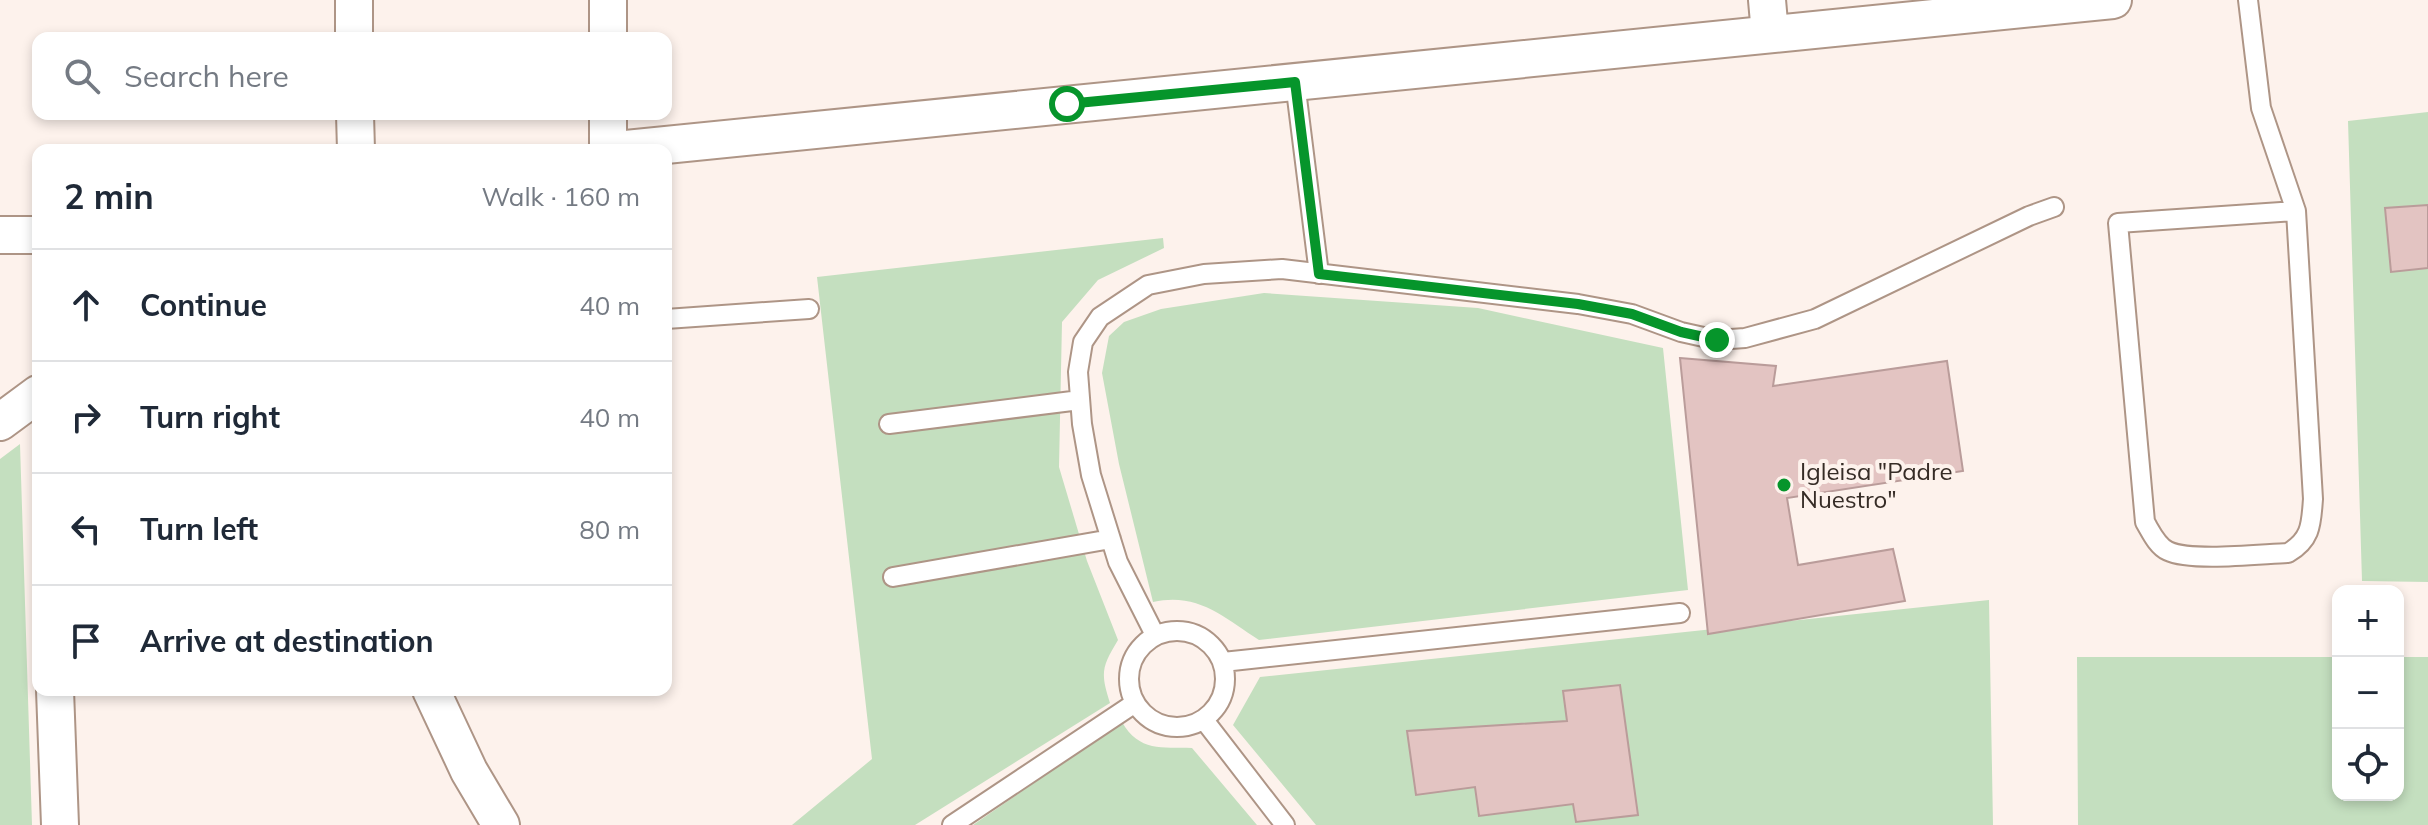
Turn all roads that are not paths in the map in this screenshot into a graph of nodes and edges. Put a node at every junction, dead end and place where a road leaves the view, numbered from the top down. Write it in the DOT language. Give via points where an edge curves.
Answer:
graph roads {
  1 [pos="354,0"];
  2 [pos="608,0"];
  3 [pos="2113,0"];
  4 [pos="2248,0"];
  5 [pos="1769,17"];
  6 [pos="354,32"];
  7 [pos="608,32"];
  8 [pos="1295,82"];
  9 [pos="355,120"];
  10 [pos="608,120"];
  11 [pos="356,144"];
  12 [pos="608,144"];
  13 [pos="672,144"];
  14 [pos="2054,207"];
  15 [pos="2296,211"];
  16 [pos="0,235"];
  17 [pos="32,235"];
  18 [pos="1319,274"];
  19 [pos="809,309"];
  20 [pos="672,319"];
  21 [pos="32,398"];
  22 [pos="1080,400"];
  23 [pos="0,422"];
  24 [pos="889,424"];
  25 [pos="1111,539"];
  26 [pos="893,577"];
  27 [pos="1680,613"];
  28 [pos="1155,635"];
  29 [pos="1223,662"];
  30 [pos="55,696"];
  31 [pos="434,696"];
  32 [pos="1135,703"];
  33 [pos="1204,720"];
  34 [pos="60,825"];
  35 [pos="501,825"];
  36 [pos="952,825"];
  37 [pos="1285,825"];
  1 -- 6 [label="street"];
  2 -- 7 [label="street"];
  3 -- 5 [label="street"];
  4 -- 15 [label="lane" via="2261,108"];
  5 -- 8 [label="street"];
  8 -- 13 [label="street"];
  8 -- 18 [label="lane"];
  9 -- 11 [label="street"];
  10 -- 12 [label="street"];
  14 -- 18 [label="lane" via="1815,319 1745,338 1717,340 1578,304"];
  15 -- 15 [label="lane" via="2118,223 2145,522 2169,551 2195,556 2288,553 2300,546 2311,526"];
  16 -- 17 [label="street"];
  18 -- 22 [label="lane" via="1282,269 1204,274 1148,285 1100,317 1083,342"];
  19 -- 20 [label="lane"];
  21 -- 23 [label="street"];
  22 -- 24 [label="lane"];
  22 -- 25 [label="lane" via="1091,475"];
  25 -- 26 [label="lane"];
  25 -- 28 [label="lane"];
  27 -- 29 [label="lane"];
  28 -- 29 [label="lane" via="1187,631 1215,648"];
  28 -- 32 [label="lane" via="1142,644 1128,672"];
  29 -- 33 [label="lane" via="1223,694"];
  30 -- 34 [label="street"];
  31 -- 35 [label="street"];
  32 -- 33 [label="lane" via="1144,715 1173,727"];
  32 -- 36 [label="lane"];
  33 -- 37 [label="lane"];
}
